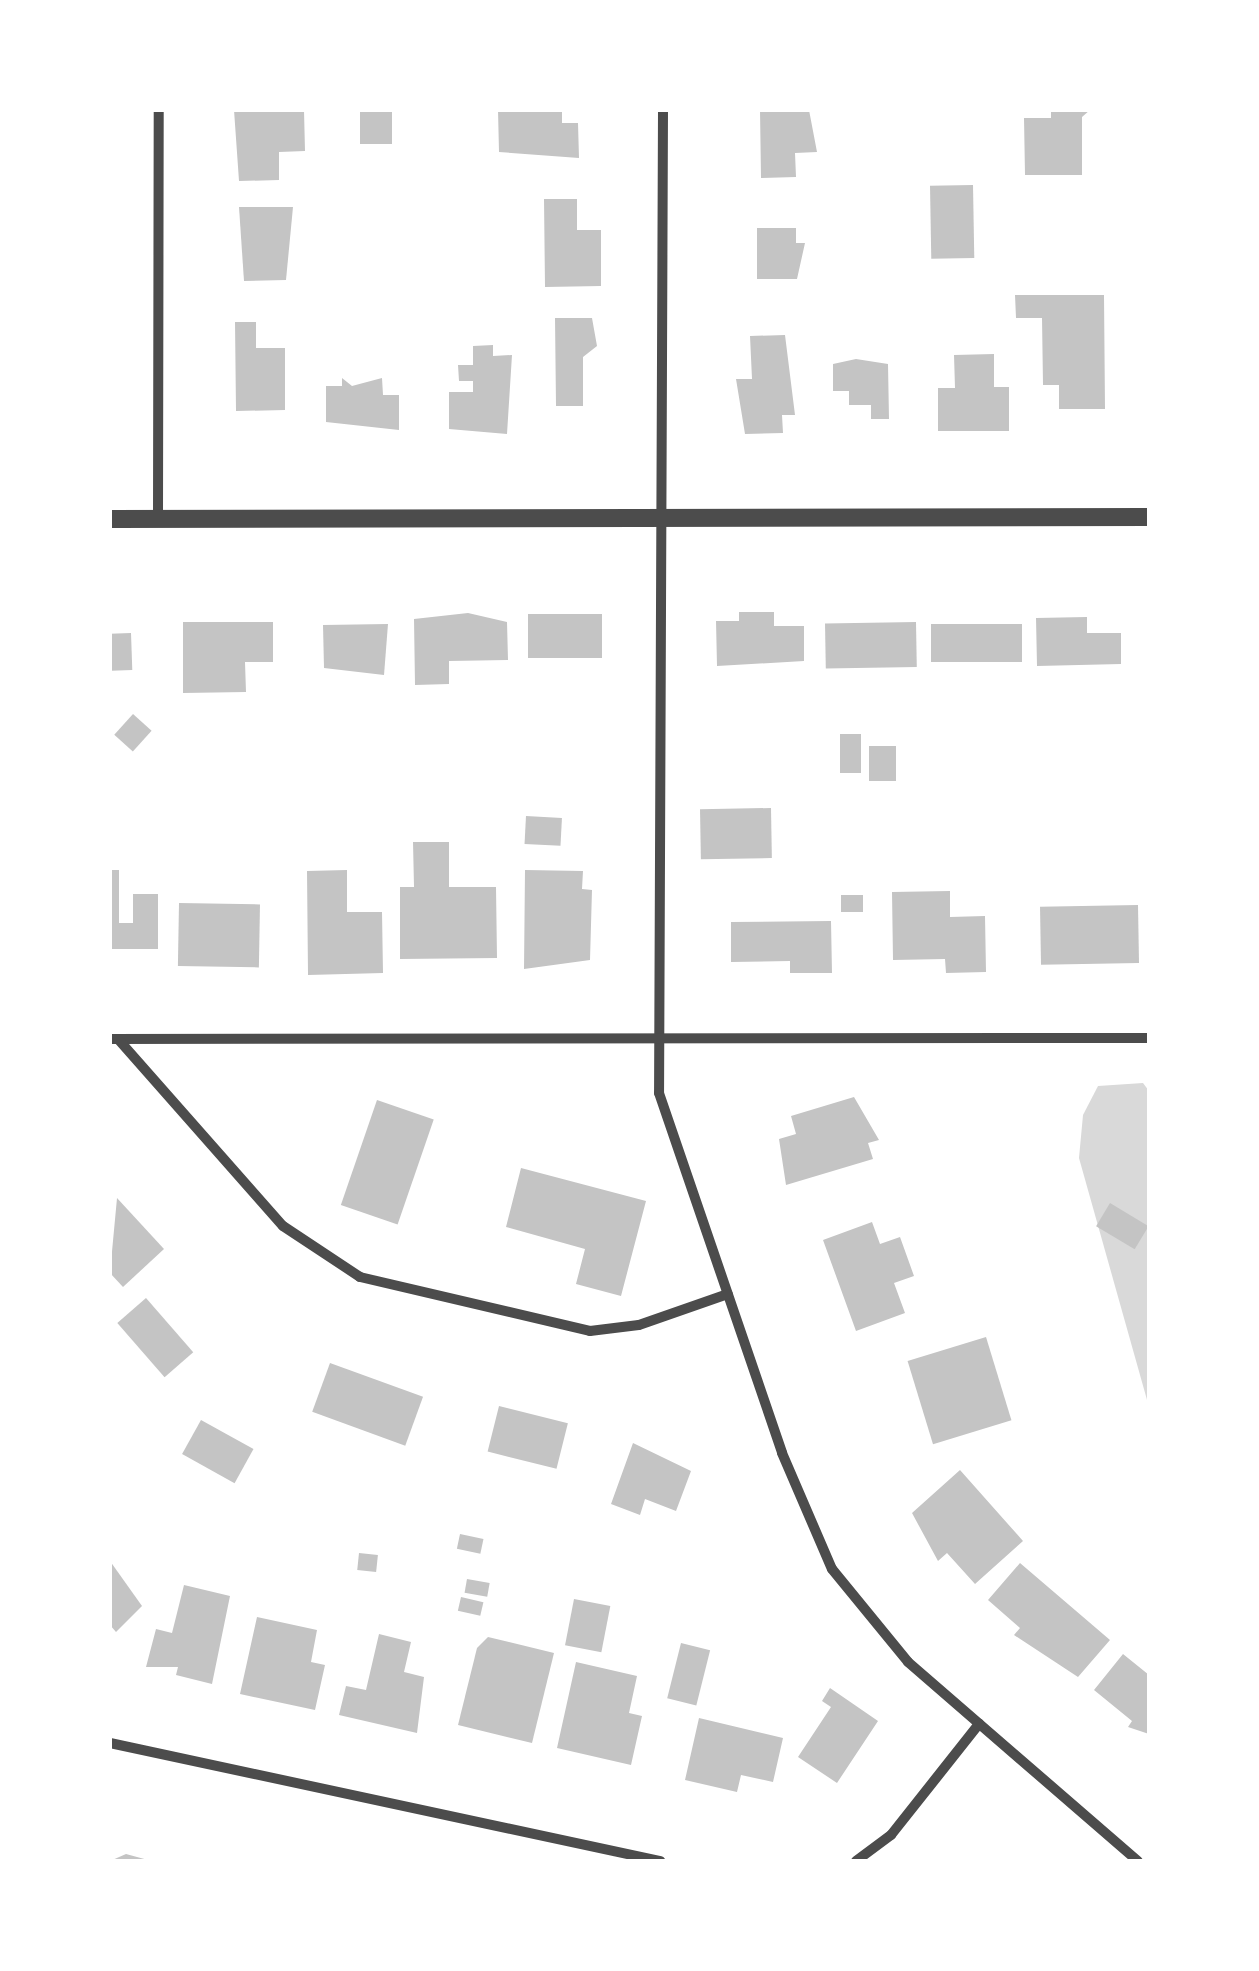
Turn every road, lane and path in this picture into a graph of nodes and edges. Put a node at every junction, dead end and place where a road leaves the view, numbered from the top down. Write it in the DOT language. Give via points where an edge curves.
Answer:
graph roads {
  1 [pos="159,110"];
  2 [pos="663,110"];
  3 [pos="1149,518"];
  4 [pos="110,519"];
  5 [pos="158,519"];
  6 [pos="663,519"];
  7 [pos="1149,1038"];
  8 [pos="114,1039"];
  9 [pos="660,1043"];
  10 [pos="728,1294"];
  11 [pos="979,1724"];
  12 [pos="110,1743"];
  13 [pos="660,1861"];
  14 [pos="856,1861"];
  15 [pos="1138,1861"];
  1 -- 5 [label="street"];
  2 -- 6 [label="street"];
  3 -- 6 [label="street"];
  4 -- 5 [label="street"];
  5 -- 6 [label="street"];
  6 -- 9 [label="street"];
  7 -- 9 [label="street"];
  8 -- 9 [label="street"];
  8 -- 10 [label="street" via="283,1226 360,1277 590,1330 639,1325"];
  9 -- 10 [label="street" via="659,1093"];
  10 -- 11 [label="street" via="832,1569 908,1662"];
  11 -- 14 [label="street" via="891,1835"];
  11 -- 15 [label="street"];
  12 -- 13 [label="street"];
}
